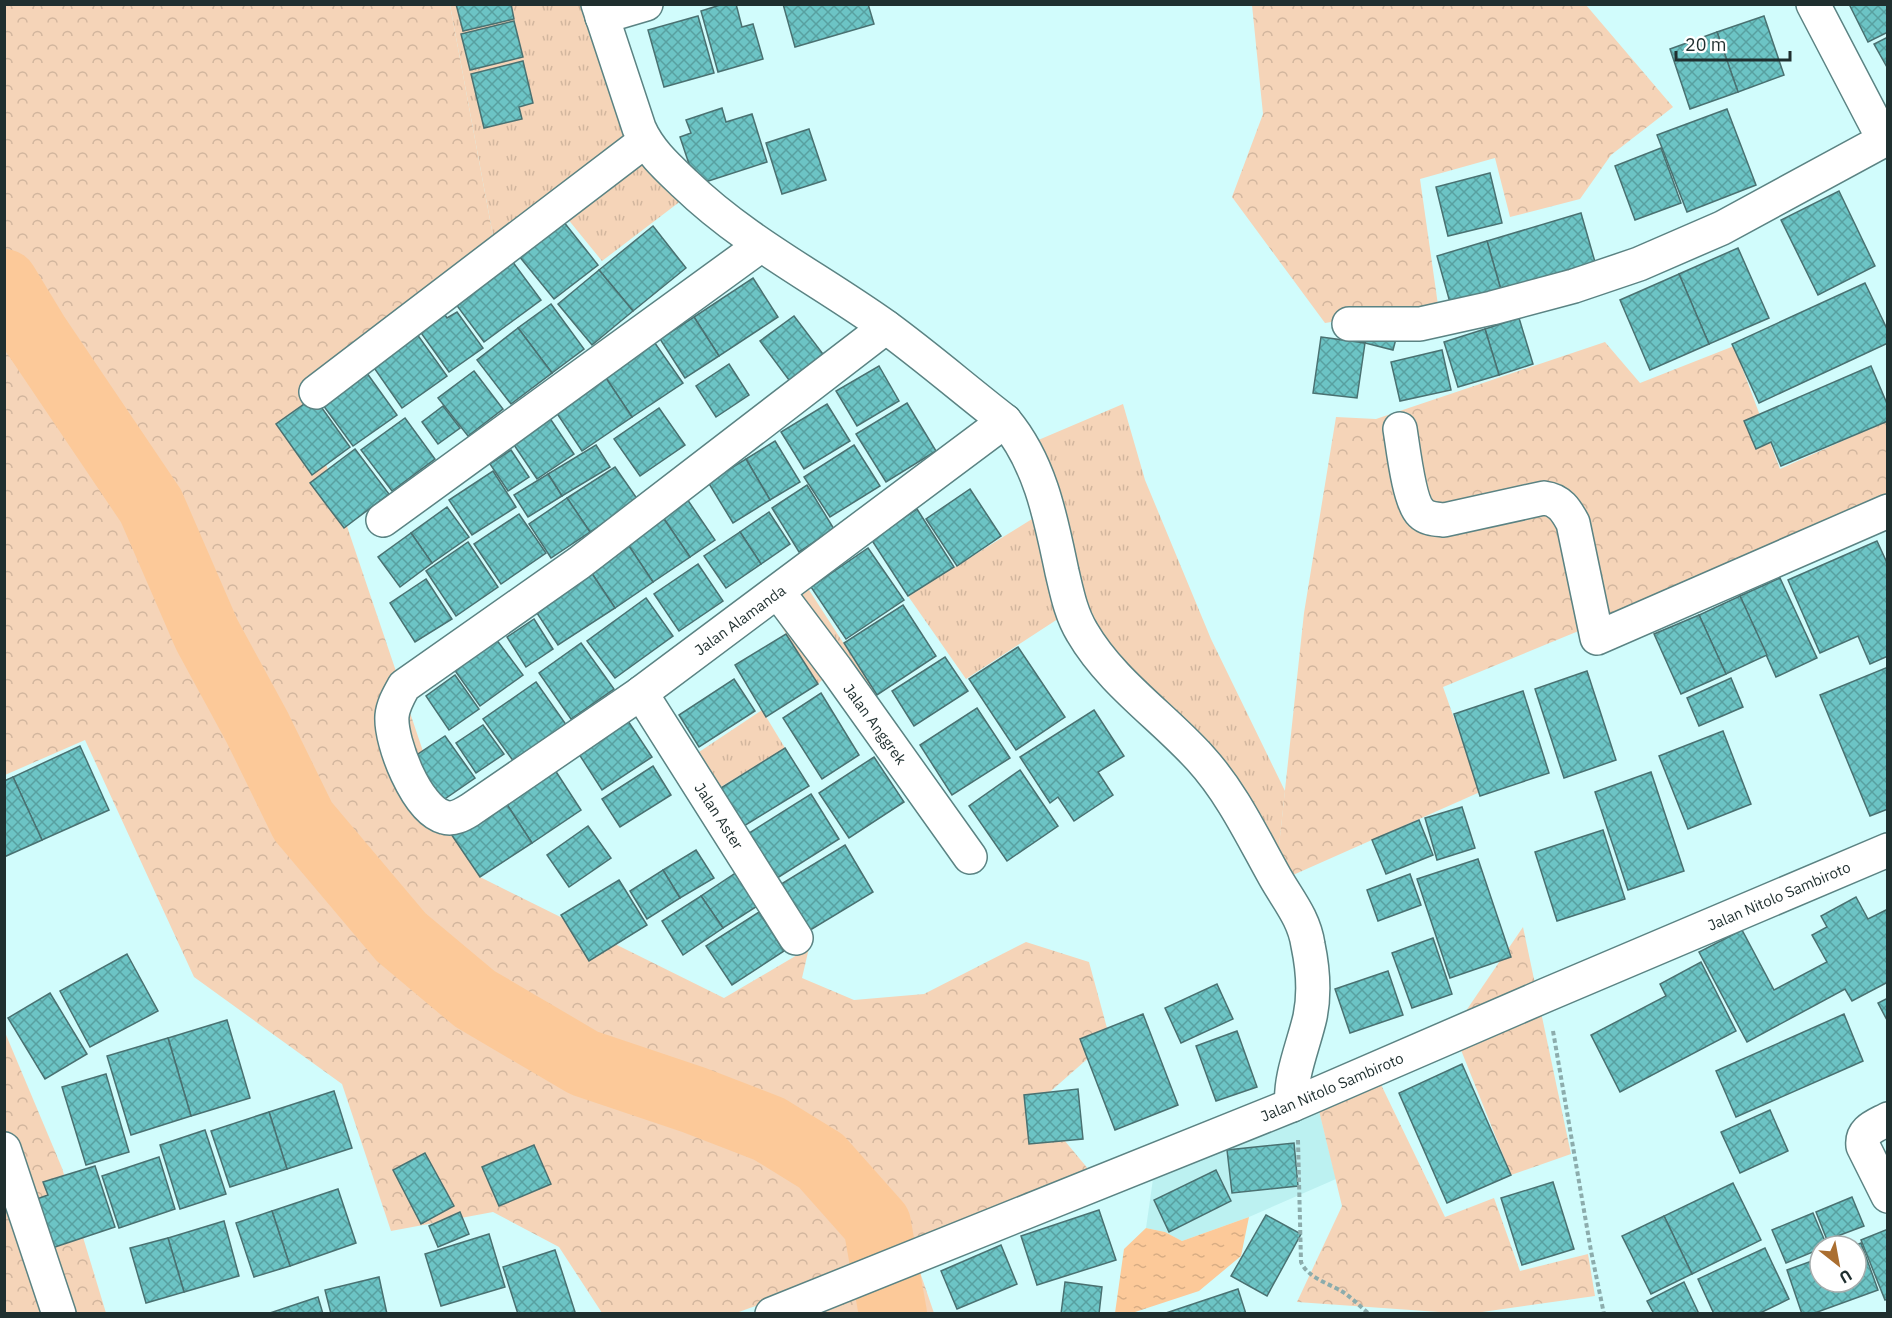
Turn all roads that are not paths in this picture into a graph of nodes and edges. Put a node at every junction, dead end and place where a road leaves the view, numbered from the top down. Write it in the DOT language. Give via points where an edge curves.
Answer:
graph roads {
  1 [pos="646,4"];
  2 [pos="1813,4"];
  3 [pos="600,11"];
  4 [pos="645,141"];
  5 [pos="1886,143"];
  6 [pos="760,246"];
  7 [pos="1348,324"];
  8 [pos="886,327"];
  9 [pos="316,392"];
  10 [pos="1005,422"];
  11 [pos="1400,429"];
  12 [pos="1887,511"];
  13 [pos="383,520"];
  14 [pos="778,592"];
  15 [pos="641,693"];
  16 [pos="1887,850"];
  17 [pos="970,857"];
  18 [pos="796,938"];
  19 [pos="1292,1106"];
  20 [pos="1887,1119"];
  21 [pos="4,1149"];
  22 [pos="1887,1196"];
  23 [pos="59,1314"];
  24 [pos="772,1314"];
  1 -- 3 [label="street"];
  2 -- 5 [label="street"];
  3 -- 4 [label="street"];
  4 -- 6 [label="street" via="696,195"];
  4 -- 9 [label="street"];
  5 -- 7 [label="street" via="1722,228 1628,268 1554,292 1420,324"];
  6 -- 8 [label="street"];
  6 -- 13 [label="street"];
  8 -- 10 [label="street"];
  8 -- 15 [label="street, Jalan Alamanda" via="579,563 404,686 392,717 408,776 429,807 449,818 470,810"];
  10 -- 14 [label="street, Jalan Alamanda"];
  10 -- 19 [label="street" via="1021,443 1037,477 1067,595 1082,632 1101,659 1216,778 1301,919 1310,955 1313,999 1291,1092"];
  11 -- 12 [label="street" via="1413,495 1417,508 1427,517 1444,520 1544,498 1563,507 1573,523 1597,638"];
  14 -- 15 [label="street, Jalan Alamanda"];
  14 -- 17 [label="street, Jalan Anggrek"];
  15 -- 18 [label="street, Jalan Aster"];
  16 -- 19 [label="street, Jalan Nitolo Sambiroto"];
  19 -- 24 [label="street, Jalan Nitolo Sambiroto"];
  20 -- 22 [label="street" via="1869,1129 1862,1140"];
  21 -- 23 [label="street"];
}
